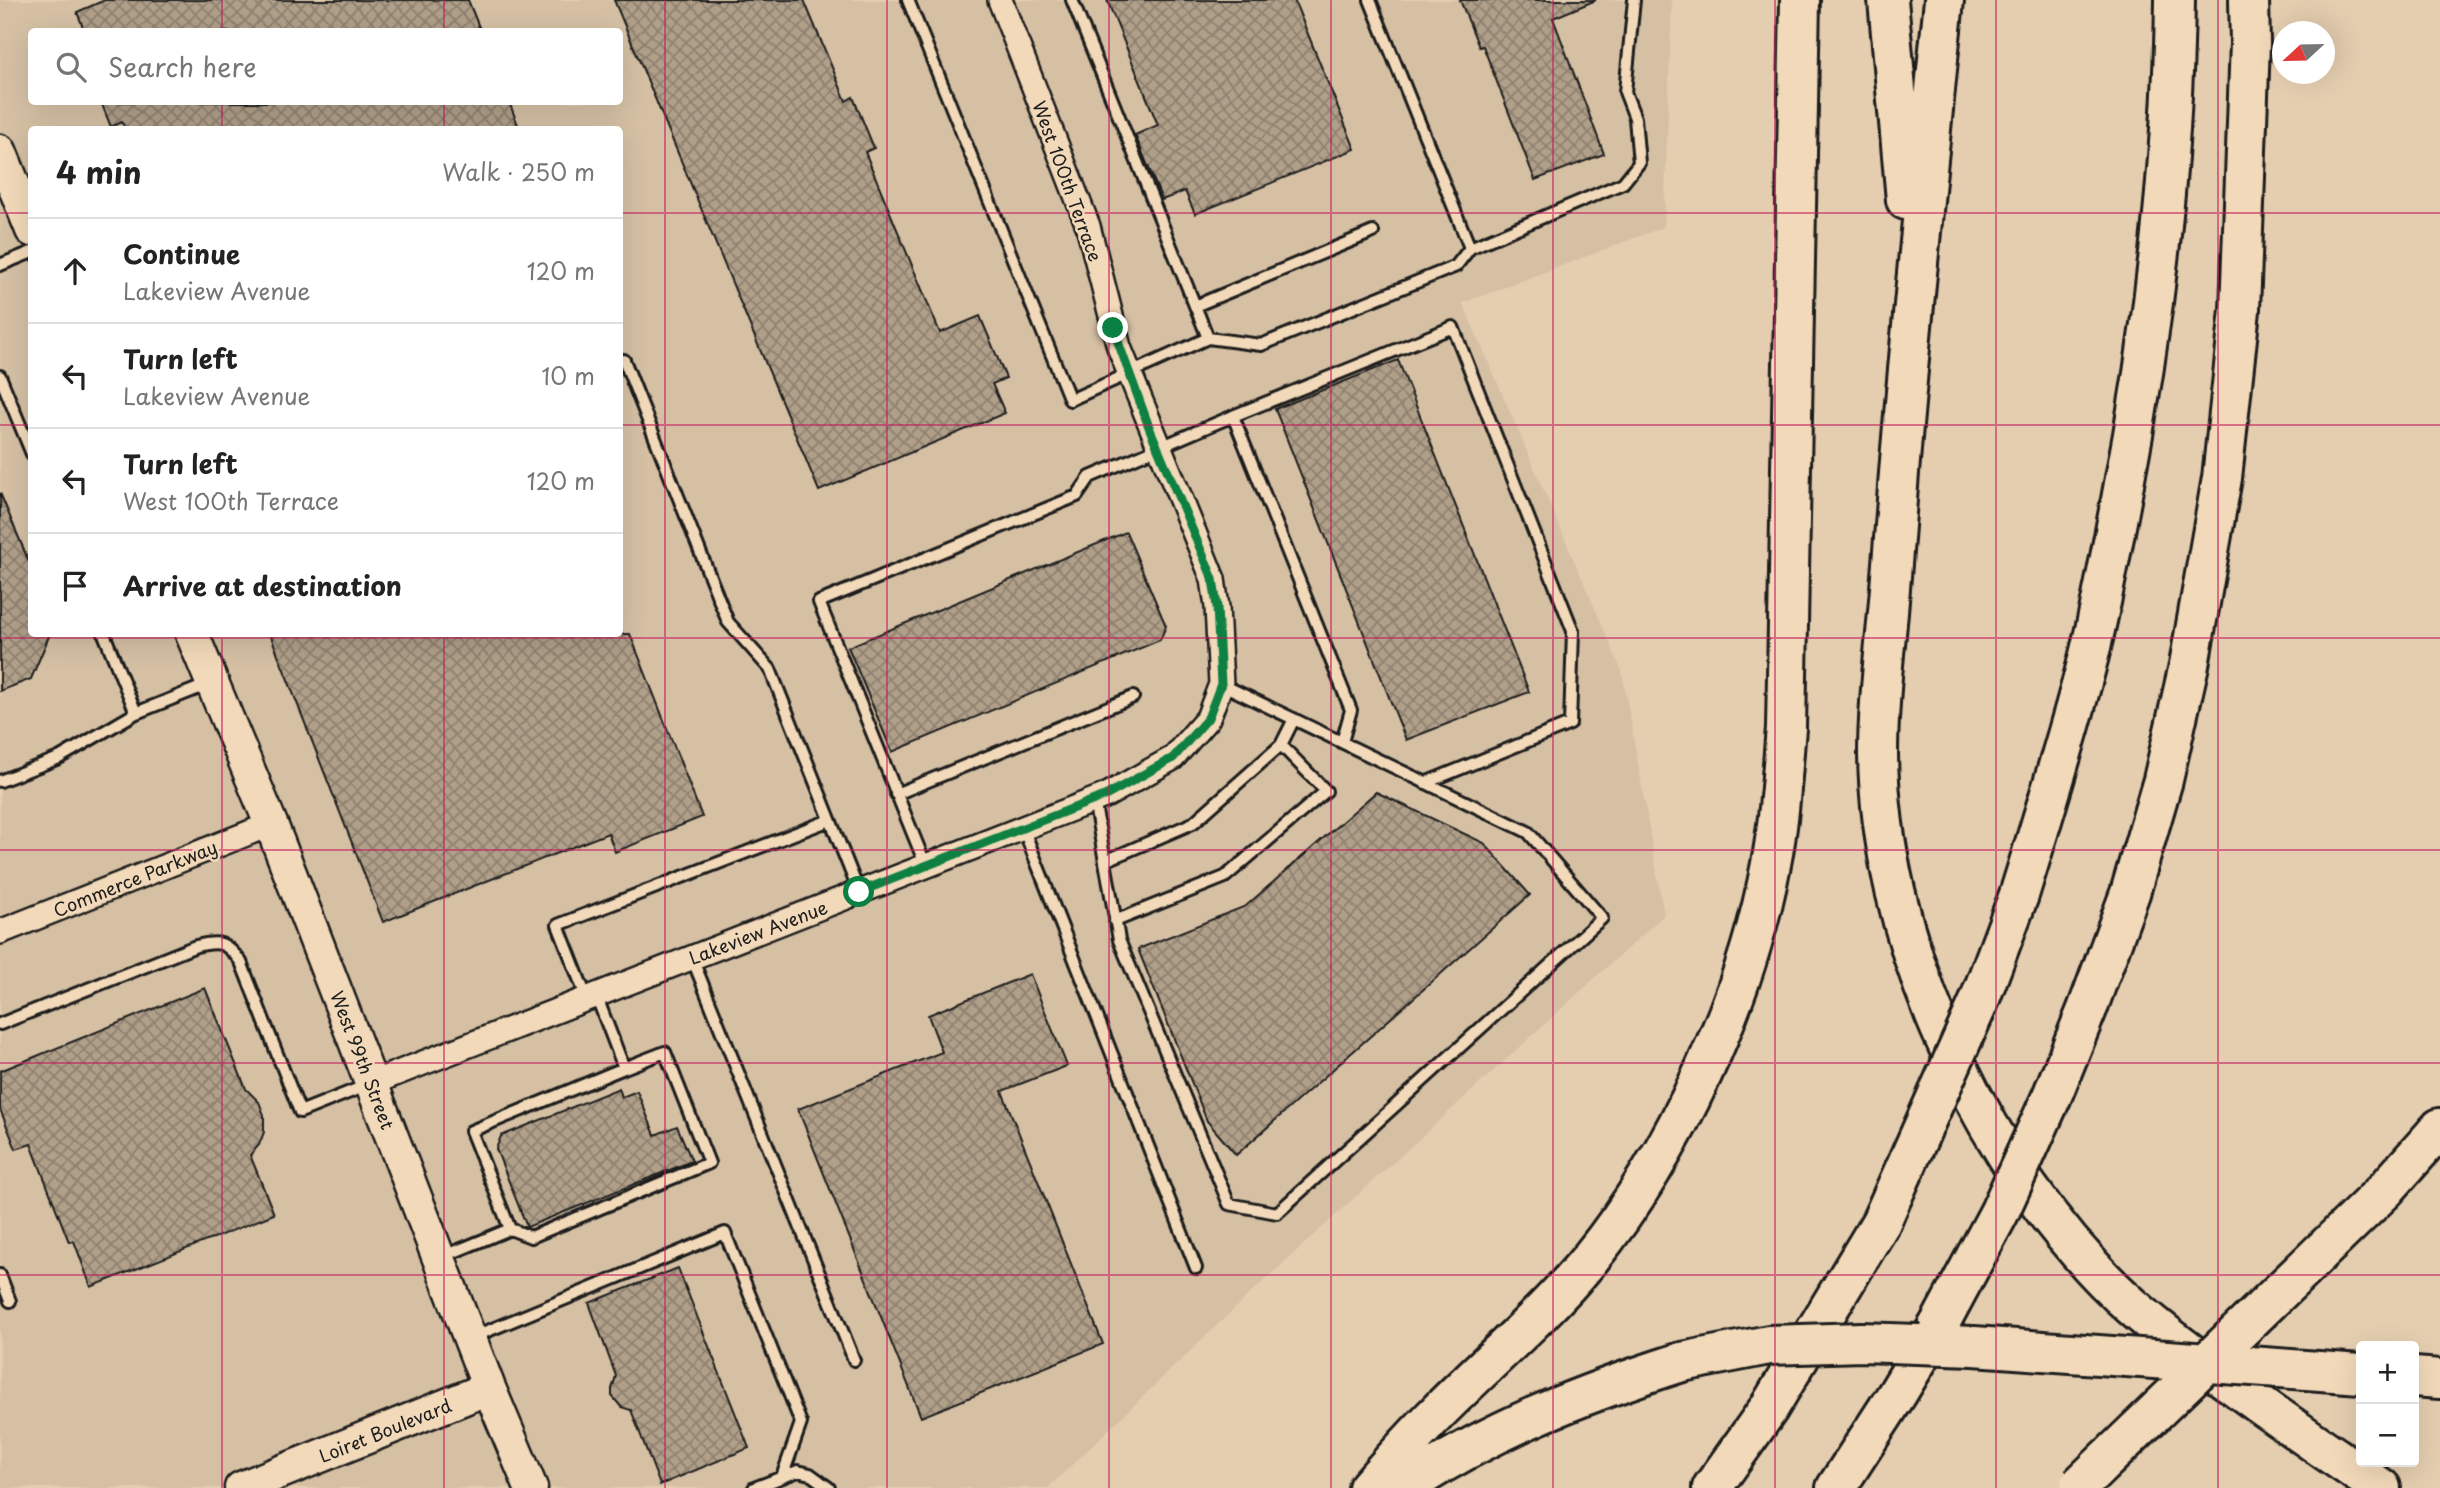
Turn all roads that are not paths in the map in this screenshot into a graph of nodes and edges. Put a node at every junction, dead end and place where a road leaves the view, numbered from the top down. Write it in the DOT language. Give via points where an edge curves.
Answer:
graph roads {
  1 [pos="908,0"];
  2 [pos="1000,0"];
  3 [pos="1072,0"];
  4 [pos="1370,0"];
  5 [pos="1634,0"];
  6 [pos="1800,0"];
  7 [pos="1888,0"];
  8 [pos="1944,0"];
  9 [pos="2175,0"];
  10 [pos="2249,0"];
  11 [pos="0,151"];
  12 [pos="28,220"];
  13 [pos="1373,232"];
  14 [pos="1470,248"];
  15 [pos="28,254"];
  16 [pos="0,265"];
  17 [pos="1914,293"];
  18 [pos="1195,306"];
  19 [pos="1208,338"];
  20 [pos="624,360"];
  21 [pos="1129,375"];
  22 [pos="0,376"];
  23 [pos="1233,416"];
  24 [pos="28,444"];
  25 [pos="1158,447"];
  26 [pos="105,637"];
  27 [pos="193,637"];
  28 [pos="211,683"];
  29 [pos="1221,684"];
  30 [pos="1133,697"];
  31 [pos="136,713"];
  32 [pos="1294,719"];
  33 [pos="1342,742"];
  34 [pos="1281,745"];
  35 [pos="0,781"];
  36 [pos="1425,783"];
  37 [pos="897,794"];
  38 [pos="1094,800"];
  39 [pos="830,820"];
  40 [pos="271,824"];
  41 [pos="1023,828"];
  42 [pos="1105,861"];
  43 [pos="926,866"];
  44 [pos="859,892"];
  45 [pos="1115,921"];
  46 [pos="0,932"];
  47 [pos="692,958"];
  48 [pos="591,997"];
  49 [pos="0,1024"];
  50 [pos="624,1068"];
  51 [pos="372,1083"];
  52 [pos="2440,1128"];
  53 [pos="510,1229"];
  54 [pos="439,1258"];
  55 [pos="1196,1268"];
  56 [pos="0,1275"];
  57 [pos="10,1301"];
  58 [pos="470,1338"];
  59 [pos="854,1360"];
  60 [pos="2356,1374"];
  61 [pos="2419,1377"];
  62 [pos="2440,1379"];
  63 [pos="489,1388"];
  64 [pos="782,1477"];
  65 [pos="2078,1487"];
  66 [pos="241,1488"];
  67 [pos="531,1488"];
  68 [pos="754,1488"];
  69 [pos="829,1488"];
  70 [pos="1368,1488"];
  71 [pos="1403,1488"];
  72 [pos="1712,1488"];
  73 [pos="1836,1488"];
  74 [pos="2381,1488"];
  1 -- 21 [label="lane" via="1070,400"];
  2 -- 21 [label="street, West 100th Terrace" via="1088,226"];
  3 -- 18 [label="lane"];
  4 -- 14 [label="lane"];
  5 -- 14 [label="lane" via="1625,92 1634,118 1639,163 1623,183"];
  6 -- 70 [label="highway" via="1786,728 1779,813 1759,913 1704,1069 1678,1124 1622,1216 1557,1296"];
  7 -- 17 [label="highway"];
  8 -- 17 [label="highway"];
  9 -- 72 [label="highway, bridge" via="2171,132 2133,442 2085,669 2051,793 1978,1004 1881,1222 1769,1408"];
  10 -- 73 [label="highway, bridge" via="2240,310 2222,478 2163,780 2130,893 2088,1007 1999,1213 1940,1323"];
  11 -- 12 [label="street"];
  13 -- 18 [label="lane"];
  14 -- 19 [label="lane" via="1456,265 1261,345"];
  15 -- 16 [label="lane"];
  17 -- 74 [label="highway" via="1878,751 1886,845 1913,959 1986,1123 2050,1217 2090,1266 2170,1339"];
  18 -- 19 [label="lane"];
  19 -- 21 [label="lane"];
  20 -- 39 [label="lane" via="728,622 770,669"];
  21 -- 25 [label="street, West 100th Terrace"];
  22 -- 24 [label="lane"];
  23 -- 25 [label="lane"];
  23 -- 33 [label="lane" via="1351,710"];
  23 -- 36 [label="lane" via="1453,327 1573,631 1570,724"];
  25 -- 29 [label="street, West 100th Terrace" via="1213,579"];
  25 -- 37 [label="lane" via="1090,477 1077,496 819,602"];
  26 -- 31 [label="lane"];
  27 -- 28 [label="street, West 99th Street"];
  28 -- 31 [label="lane"];
  28 -- 40 [label="street, West 99th Street"];
  29 -- 32 [label="lane"];
  29 -- 38 [label="street, Lakeview Avenue" via="1208,718 1173,758"];
  30 -- 37 [label="lane"];
  31 -- 35 [label="lane" via="59,758"];
  32 -- 33 [label="lane"];
  32 -- 34 [label="lane"];
  33 -- 36 [label="lane"];
  34 -- 42 [label="lane" via="1193,823"];
  34 -- 45 [label="lane" via="1326,791 1225,877"];
  36 -- 45 [label="lane" via="1528,832 1602,918 1277,1213 1229,1204"];
  37 -- 43 [label="lane"];
  38 -- 41 [label="street, Lakeview Avenue"];
  38 -- 42 [label="lane"];
  39 -- 44 [label="lane"];
  39 -- 48 [label="lane" via="558,925"];
  40 -- 46 [label="street, Commerce Parkway"];
  40 -- 51 [label="street, West 99th Street"];
  41 -- 43 [label="street, Lakeview Avenue"];
  41 -- 55 [label="lane"];
  42 -- 45 [label="lane"];
  43 -- 44 [label="street, Lakeview Avenue"];
  44 -- 47 [label="street, Lakeview Avenue"];
  47 -- 48 [label="street, Lakeview Avenue"];
  47 -- 59 [label="lane"];
  48 -- 50 [label="lane"];
  48 -- 51 [label="street, Lakeview Avenue"];
  49 -- 51 [label="lane" via="213,942 229,946 241,961 300,1112"];
  50 -- 53 [label="lane" via="471,1131"];
  50 -- 53 [label="lane" via="665,1052 709,1163 530,1237"];
  51 -- 54 [label="street, West 99th Street"];
  52 -- 65 [label="highway, bridge" via="2385,1190"];
  53 -- 54 [label="lane"];
  54 -- 58 [label="street, West 99th Street"];
  56 -- 57 [label="lane"];
  58 -- 63 [label="street, West 99th Street"];
  58 -- 64 [label="lane" via="725,1233 801,1423"];
  60 -- 71 [label="highway, bridge" via="1974,1346 1769,1345 1682,1362 1604,1387 1543,1411"];
  61 -- 62 [label="highway"];
  63 -- 66 [label="street, Loiret Boulevard"];
  63 -- 67 [label="street, West 99th Street"];
  64 -- 68 [label="lane"];
  64 -- 69 [label="lane" via="797,1471 810,1474"];
}
